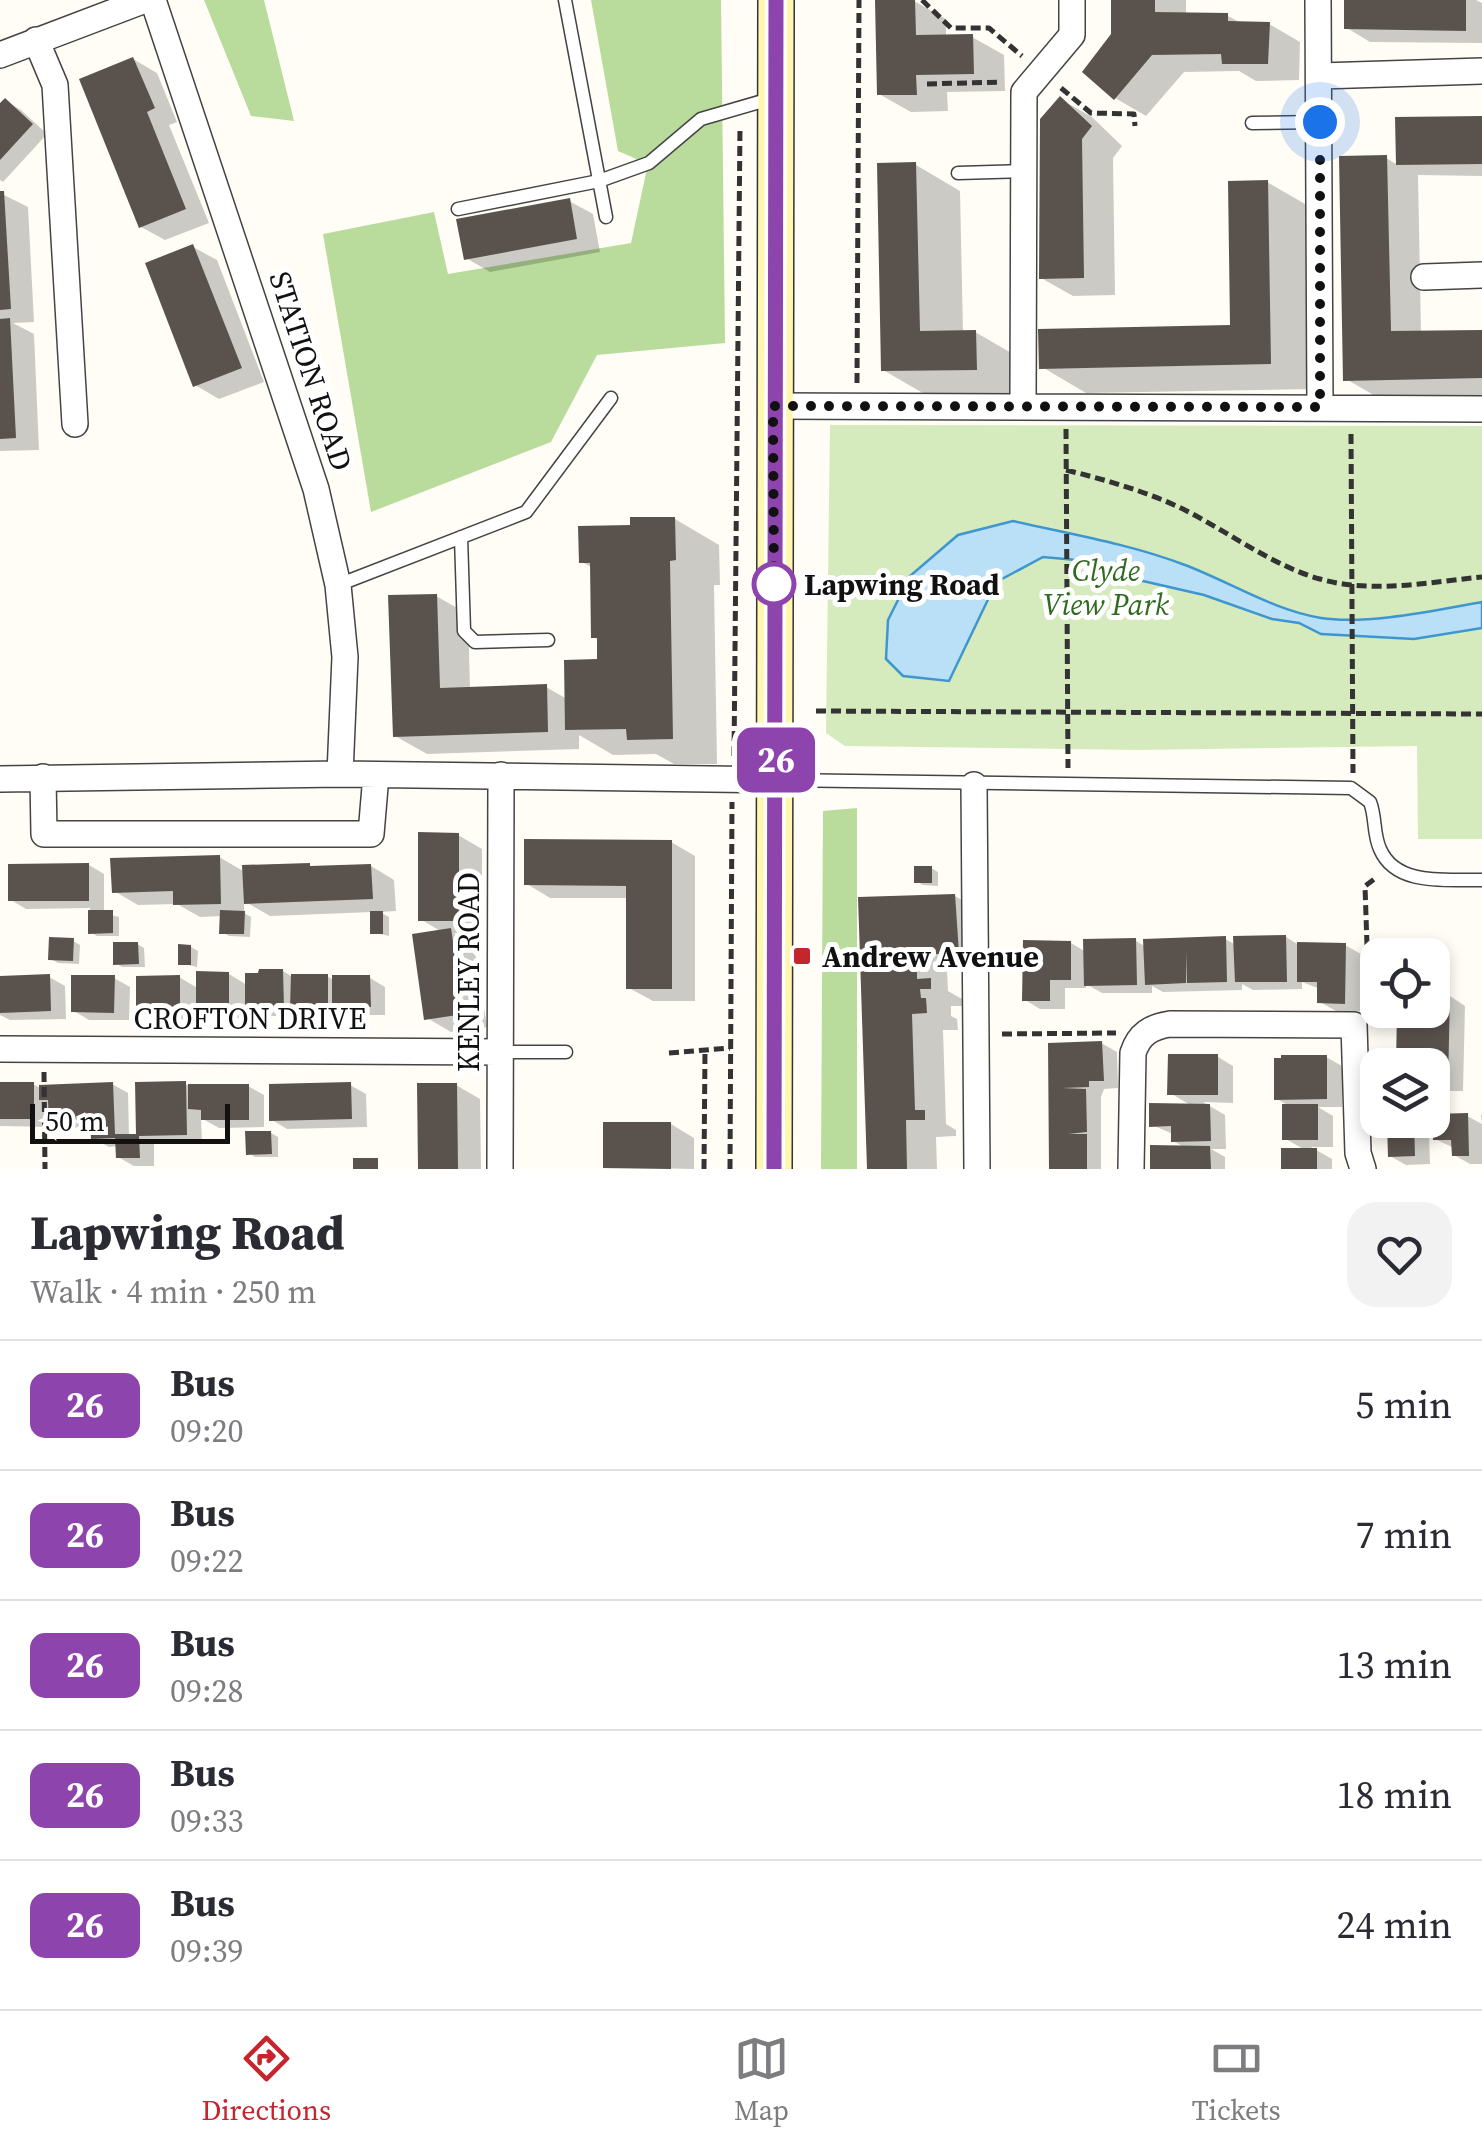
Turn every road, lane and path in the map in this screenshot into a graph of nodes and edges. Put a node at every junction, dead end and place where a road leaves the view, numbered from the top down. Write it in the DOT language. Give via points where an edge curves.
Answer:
graph roads {
  1 [pos="145,0"];
  2 [pos="153,0"];
  3 [pos="565,0"];
  4 [pos="776,0"];
  5 [pos="859,0"];
  6 [pos="1072,0"];
  7 [pos="1318,0"];
  8 [pos="36,40"];
  9 [pos="0,55"];
  10 [pos="1022,56"];
  11 [pos="1482,71"];
  12 [pos="1320,76"];
  13 [pos="927,84"];
  14 [pos="776,97"];
  15 [pos="740,108"];
  16 [pos="1320,122"];
  17 [pos="1252,123"];
  18 [pos="1024,171"];
  19 [pos="958,173"];
  20 [pos="599,181"];
  21 [pos="458,209"];
  22 [pos="606,218"];
  23 [pos="1424,276"];
  24 [pos="1482,276"];
  25 [pos="611,398"];
  26 [pos="773,406"];
  27 [pos="857,406"];
  28 [pos="1023,406"];
  29 [pos="1067,406"];
  30 [pos="1320,407"];
  31 [pos="1351,408"];
  32 [pos="1482,408"];
  33 [pos="75,424"];
  34 [pos="1066,470"];
  35 [pos="461,537"];
  36 [pos="1482,577"];
  37 [pos="1351,584"];
  38 [pos="338,585"];
  39 [pos="548,640"];
  40 [pos="816,711"];
  41 [pos="1068,712"];
  42 [pos="1352,714"];
  43 [pos="1482,714"];
  44 [pos="340,774"];
  45 [pos="376,775"];
  46 [pos="501,775"];
  47 [pos="42,777"];
  48 [pos="0,779"];
  49 [pos="733,780"];
  50 [pos="776,780"];
  51 [pos="974,786"];
  52 [pos="1068,786"];
  53 [pos="1351,788"];
  54 [pos="1391,866"];
  55 [pos="1482,880"];
  56 [pos="1354,1025"];
  57 [pos="976,1034"];
  58 [pos="1136,1042"];
  59 [pos="730,1048"];
  60 [pos="0,1049"];
  61 [pos="43,1049"];
  62 [pos="705,1050"];
  63 [pos="500,1052"];
  64 [pos="566,1052"];
  65 [pos="669,1052"];
  66 [pos="45,1169"];
  67 [pos="500,1169"];
  68 [pos="704,1169"];
  69 [pos="730,1169"];
  70 [pos="774,1169"];
  71 [pos="977,1169"];
  72 [pos="1131,1169"];
  73 [pos="1363,1169"];
  1 -- 8 [label="street"];
  2 -- 38 [label="street, STATION ROAD" via="316,489"];
  3 -- 20 [label="lane"];
  4 -- 14 [label="street"];
  5 -- 27 [label="path"];
  6 -- 18 [label="street" via="1072,34 1024,92"];
  7 -- 12 [label="street"];
  8 -- 9 [label="street"];
  8 -- 33 [label="street" via="55,85"];
  10 -- 13 [label="path" via="1000,84"];
  11 -- 12 [label="street"];
  12 -- 16 [label="street"];
  14 -- 15 [label="lane"];
  14 -- 26 [label="street"];
  15 -- 20 [label="lane" via="701,118 648,163"];
  15 -- 49 [label="path"];
  16 -- 17 [label="lane"];
  16 -- 30 [label="street"];
  18 -- 19 [label="lane"];
  18 -- 28 [label="street"];
  20 -- 21 [label="lane"];
  20 -- 22 [label="lane"];
  23 -- 24 [label="street"];
  25 -- 35 [label="lane" via="526,512"];
  26 -- 27 [label="street"];
  26 -- 50 [label="street"];
  27 -- 28 [label="street"];
  28 -- 29 [label="street"];
  29 -- 30 [label="street"];
  29 -- 34 [label="path"];
  30 -- 31 [label="street"];
  31 -- 32 [label="street"];
  31 -- 37 [label="path"];
  34 -- 37 [label="path" via="1118,482 1318,579"];
  34 -- 41 [label="path"];
  35 -- 38 [label="lane"];
  35 -- 39 [label="lane" via="464,631 474,642"];
  36 -- 37 [label="path"];
  37 -- 42 [label="path"];
  38 -- 44 [label="street, STATION ROAD" via="344,657"];
  40 -- 41 [label="path"];
  41 -- 42 [label="path"];
  41 -- 52 [label="path"];
  42 -- 43 [label="path"];
  42 -- 53 [label="path"];
  44 -- 45 [label="street"];
  44 -- 47 [label="street"];
  45 -- 46 [label="street"];
  45 -- 47 [label="street" via="371,834 44,834"];
  46 -- 49 [label="street"];
  46 -- 63 [label="street, KENLEY ROAD"];
  47 -- 48 [label="street"];
  49 -- 50 [label="street"];
  49 -- 59 [label="path"];
  50 -- 51 [label="lane"];
  50 -- 70 [label="street"];
  51 -- 52 [label="lane"];
  51 -- 57 [label="street"];
  52 -- 53 [label="lane"];
  53 -- 54 [label="lane" via="1370,802 1380,852"];
  54 -- 55 [label="lane" via="1419,878"];
  54 -- 56 [label="path" via="1365,886 1369,1005"];
  56 -- 58 [label="street" via="1170,1024 1147,1030"];
  56 -- 73 [label="street"];
  57 -- 58 [label="path" via="1126,1033"];
  57 -- 71 [label="street"];
  58 -- 72 [label="street"];
  59 -- 62 [label="path"];
  59 -- 69 [label="path"];
  60 -- 61 [label="street, CROFTON DRIVE"];
  61 -- 63 [label="street, CROFTON DRIVE"];
  61 -- 66 [label="path"];
  62 -- 65 [label="path"];
  62 -- 68 [label="path"];
  63 -- 64 [label="lane"];
  63 -- 67 [label="street, KENLEY ROAD"];
}
